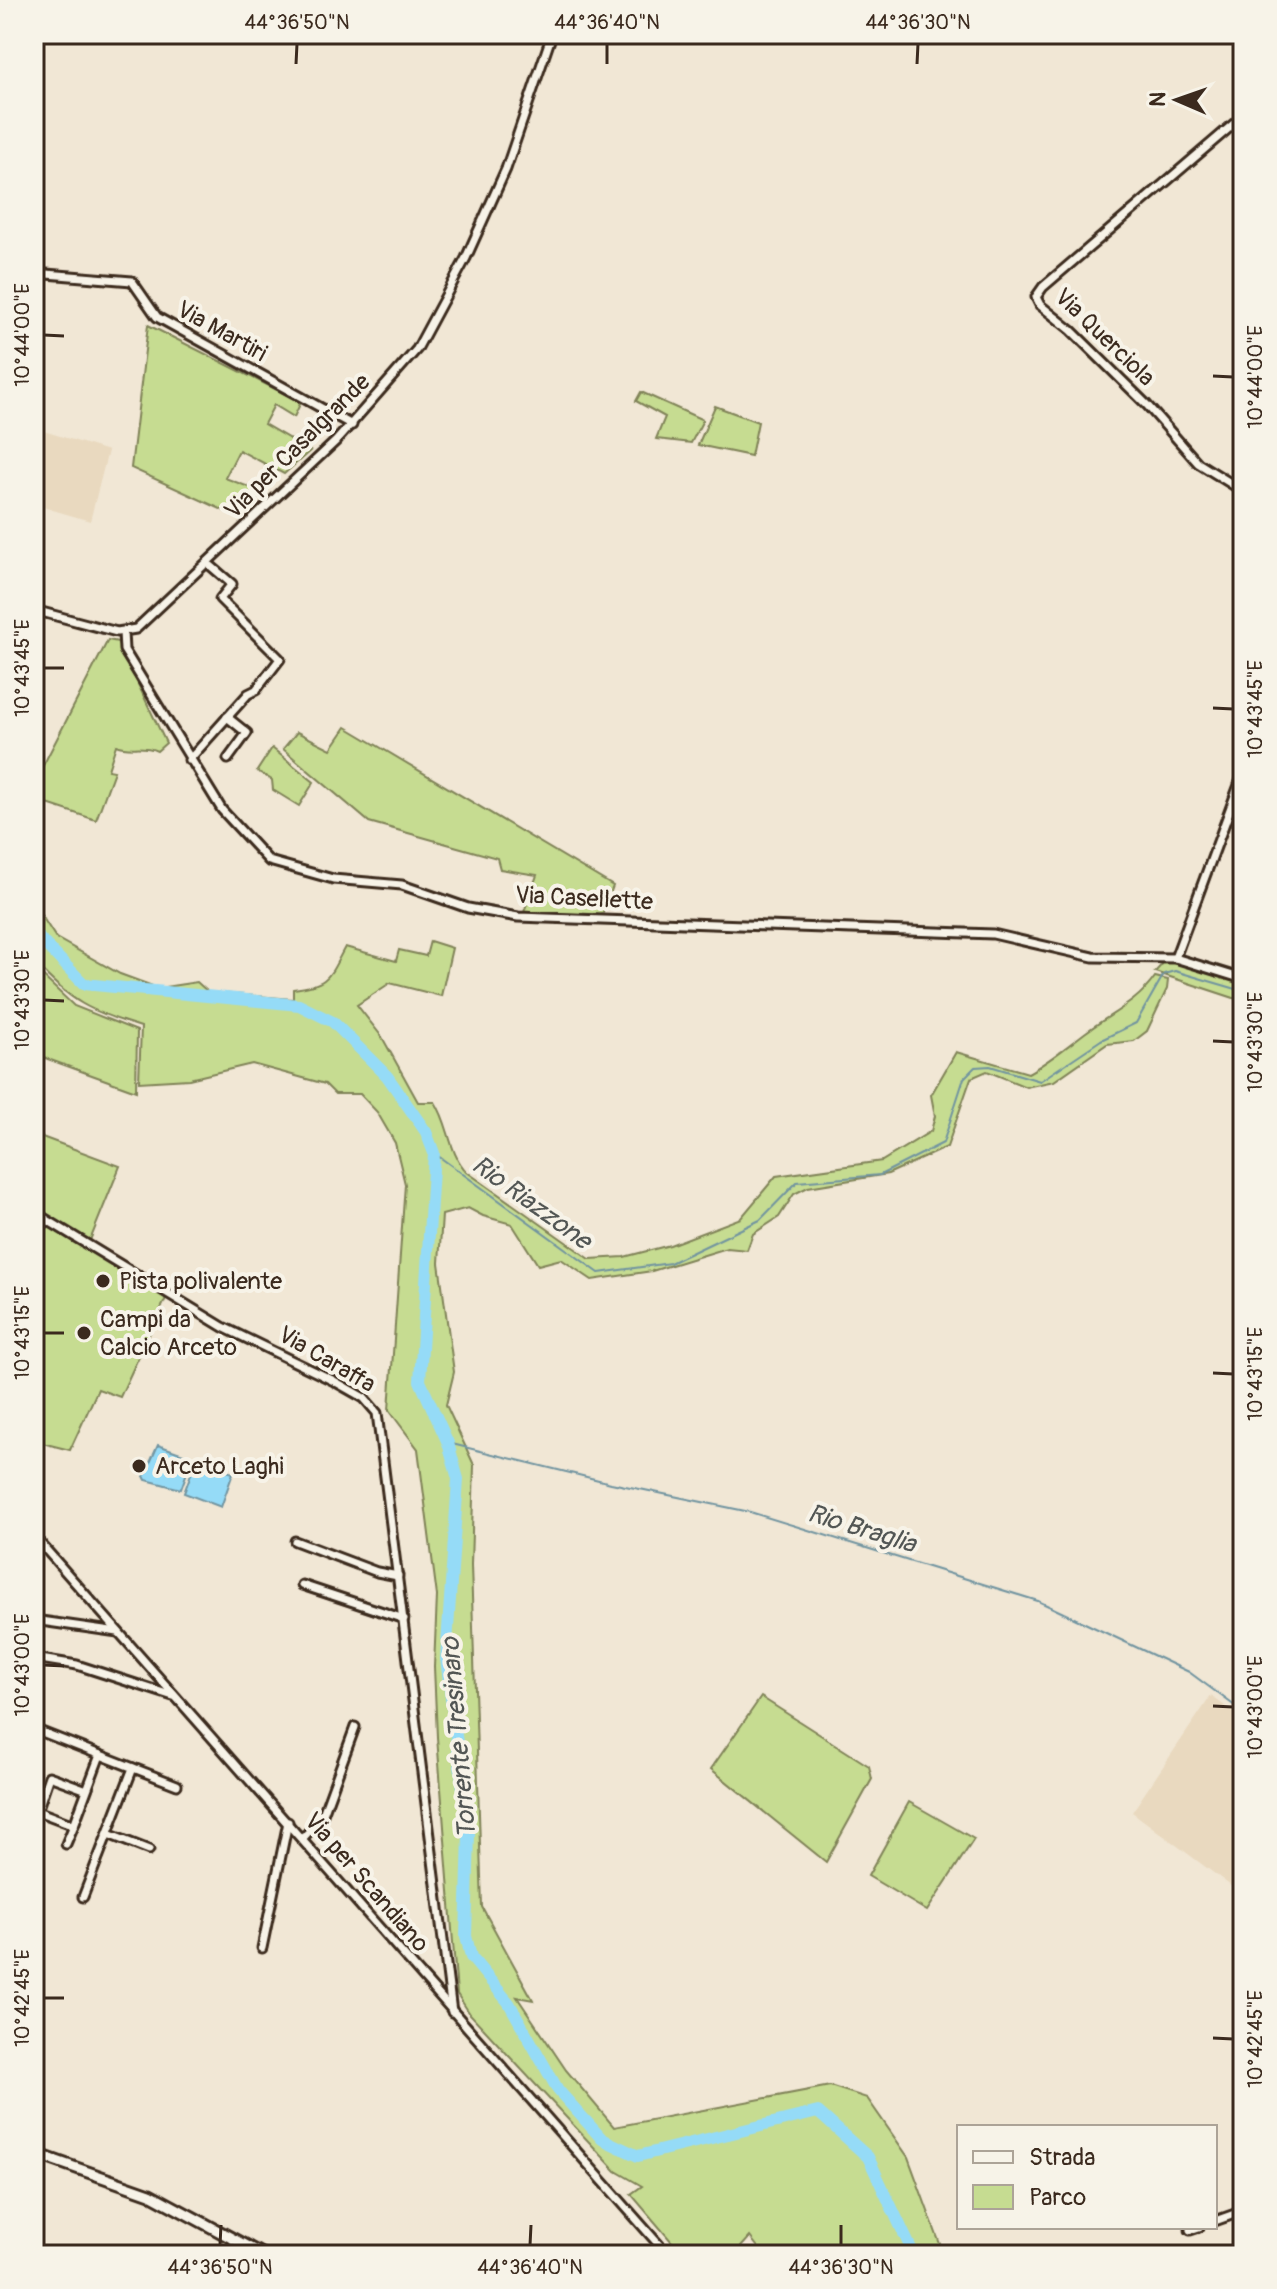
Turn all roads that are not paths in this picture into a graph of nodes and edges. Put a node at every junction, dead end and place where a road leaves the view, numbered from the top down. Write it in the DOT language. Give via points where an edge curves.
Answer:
graph roads {
  1 [pos="552,34"];
  2 [pos="1243,116"];
  3 [pos="34,273"];
  4 [pos="352,425"];
  5 [pos="1243,491"];
  6 [pos="211,566"];
  7 [pos="34,610"];
  8 [pos="123,632"];
  9 [pos="227,717"];
  10 [pos="228,759"];
  11 [pos="189,760"];
  12 [pos="1243,774"];
  13 [pos="1175,958"];
  14 [pos="1243,979"];
  15 [pos="34,1212"];
  16 [pos="34,1536"];
  17 [pos="295,1541"];
  18 [pos="398,1576"];
  19 [pos="302,1585"];
  20 [pos="404,1619"];
  21 [pos="34,1620"];
  22 [pos="118,1632"];
  23 [pos="34,1658"];
  24 [pos="148,1666"];
  25 [pos="139,1682"];
  26 [pos="175,1696"];
  27 [pos="355,1727"];
  28 [pos="34,1729"];
  29 [pos="100,1755"];
  30 [pos="133,1768"];
  31 [pos="177,1785"];
  32 [pos="87,1790"];
  33 [pos="288,1822"];
  34 [pos="74,1825"];
  35 [pos="108,1834"];
  36 [pos="303,1838"];
  37 [pos="66,1844"];
  38 [pos="149,1850"];
  39 [pos="83,1897"];
  40 [pos="262,1948"];
  41 [pos="452,2012"];
  42 [pos="34,2153"];
  43 [pos="1243,2211"];
  44 [pos="1217,2220"];
  45 [pos="1193,2229"];
  46 [pos="1190,2230"];
  47 [pos="263,2255"];
  48 [pos="668,2255"];
  1 -- 4 [label="street, Via per Casalgrande" via="518,138 466,258 417,349"];
  2 -- 5 [label="street, Via Querciola" via="1036,297 1147,405 1198,463"];
  3 -- 4 [label="street, Via Martiri" via="132,281 157,317"];
  4 -- 8 [label="street, Via per Casalgrande" via="149,620"];
  6 -- 9 [label="street" via="232,584 220,599 280,659"];
  7 -- 8 [label="street"];
  8 -- 11 [label="street, Via Casellette" via="124,650"];
  9 -- 10 [label="street" via="247,733"];
  9 -- 11 [label="street"];
  11 -- 13 [label="street, Via Casellette" via="222,810 269,861 333,879 402,885 468,908 518,917 993,934 1093,957"];
  12 -- 13 [label="street"];
  13 -- 14 [label="street, Via Casellette"];
  15 -- 18 [label="street, Via Caraffa" via="223,1327 371,1405 379,1423"];
  16 -- 22 [label="street, Via per Scandiano"];
  17 -- 18 [label="street"];
  18 -- 20 [label="street, Via Caraffa"];
  19 -- 20 [label="street"];
  20 -- 41 [label="street, Via Caraffa"];
  21 -- 22 [label="street"];
  22 -- 24 [label="street, Via per Scandiano"];
  23 -- 25 [label="street"];
  24 -- 25 [label="street"];
  24 -- 26 [label="street, Via per Scandiano"];
  25 -- 26 [label="street"];
  26 -- 33 [label="street, Via per Scandiano"];
  27 -- 36 [label="street" via="322,1817"];
  28 -- 29 [label="street"];
  29 -- 30 [label="street"];
  29 -- 32 [label="street"];
  30 -- 31 [label="street"];
  30 -- 35 [label="street"];
  32 -- 34 [label="street"];
  32 -- 34 [label="street" via="49,1776 37,1811"];
  33 -- 36 [label="street, Via per Scandiano"];
  33 -- 40 [label="street"];
  34 -- 37 [label="street"];
  35 -- 38 [label="street"];
  35 -- 39 [label="street"];
  36 -- 41 [label="street, Via per Scandiano"];
  41 -- 48 [label="street, Via per Scandiano"];
  42 -- 47 [label="main road" via="150,2194"];
  43 -- 44 [label="street"];
  45 -- 46 [label="street"];
}
